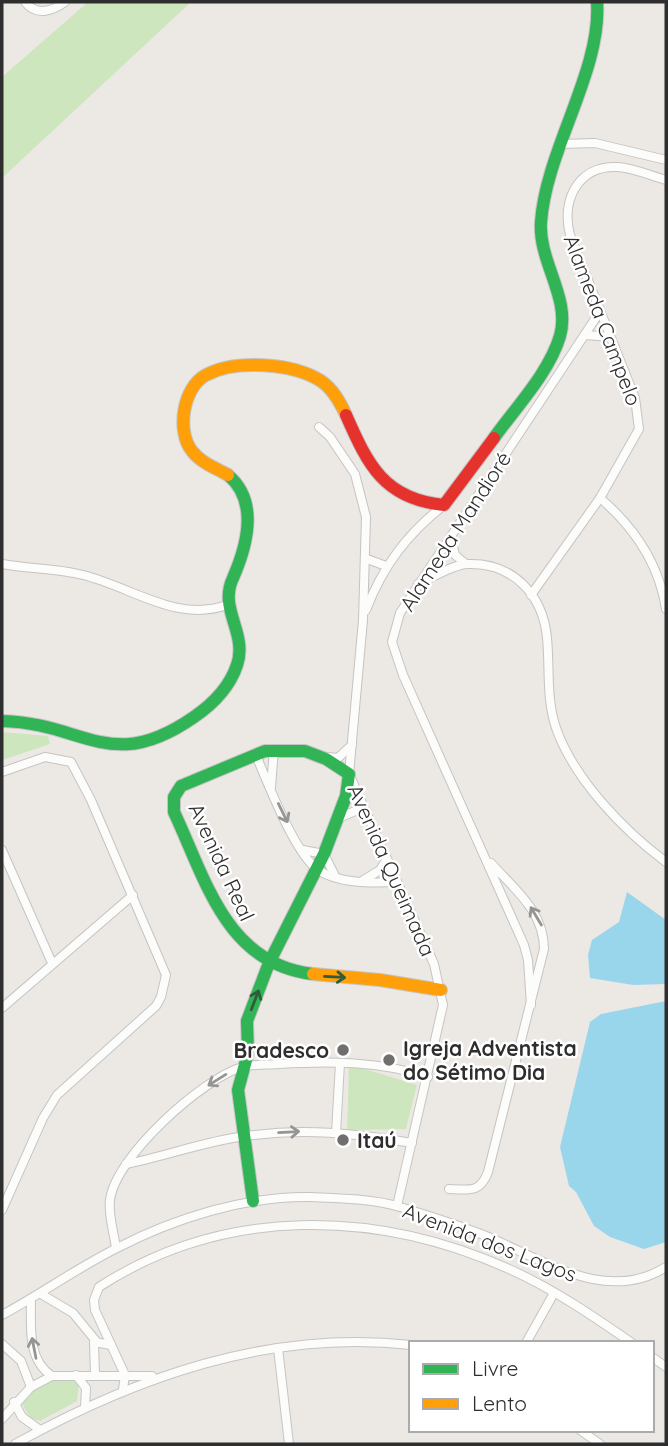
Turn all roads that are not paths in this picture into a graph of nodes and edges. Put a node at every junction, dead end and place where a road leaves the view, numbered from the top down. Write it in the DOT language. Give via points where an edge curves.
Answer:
graph roads {
  1 [pos="24,2"];
  2 [pos="65,2"];
  3 [pos="597,2"];
  4 [pos="560,144"];
  5 [pos="666,160"];
  6 [pos="666,180"];
  7 [pos="600,313"];
  8 [pos="586,335"];
  9 [pos="610,337"];
  10 [pos="319,427"];
  11 [pos="600,498"];
  12 [pos="444,505"];
  13 [pos="451,539"];
  14 [pos="367,559"];
  15 [pos="2,564"];
  16 [pos="466,564"];
  17 [pos="387,566"];
  18 [pos="418,584"];
  19 [pos="531,595"];
  20 [pos="665,599"];
  21 [pos="227,605"];
  22 [pos="666,609"];
  23 [pos="363,620"];
  24 [pos="2,720"];
  25 [pos="352,746"];
  26 [pos="274,748"];
  27 [pos="255,753"];
  28 [pos="328,757"];
  29 [pos="2,772"];
  30 [pos="349,774"];
  31 [pos="271,789"];
  32 [pos="367,812"];
  33 [pos="339,818"];
  34 [pos="300,849"];
  35 [pos="2,850"];
  36 [pos="324,854"];
  37 [pos="484,855"];
  38 [pos="387,859"];
  39 [pos="666,862"];
  40 [pos="5,869"];
  41 [pos="317,869"];
  42 [pos="335,877"];
  43 [pos="362,881"];
  44 [pos="397,882"];
  45 [pos="515,890"];
  46 [pos="133,895"];
  47 [pos="503,898"];
  48 [pos="542,959"];
  49 [pos="528,960"];
  50 [pos="52,963"];
  51 [pos="269,963"];
  52 [pos="441,990"];
  53 [pos="531,1005"];
  54 [pos="2,1008"];
  55 [pos="340,1063"];
  56 [pos="244,1066"];
  57 [pos="428,1077"];
  58 [pos="336,1133"];
  59 [pos="246,1136"];
  60 [pos="412,1143"];
  61 [pos="127,1164"];
  62 [pos="449,1189"];
  63 [pos="253,1201"];
  64 [pos="397,1206"];
  65 [pos="2,1210"];
  66 [pos="116,1248"];
  67 [pos="666,1267"];
  68 [pos="554,1293"];
  69 [pos="41,1294"];
  70 [pos="31,1299"];
  71 [pos="2,1315"];
  72 [pos="96,1341"];
  73 [pos="527,1341"];
  74 [pos="629,1341"];
  75 [pos="2,1344"];
  76 [pos="111,1345"];
  77 [pos="409,1345"];
  78 [pos="278,1348"];
  79 [pos="76,1375"];
  80 [pos="95,1375"];
  81 [pos="124,1375"];
  82 [pos="52,1376"];
  83 [pos="159,1376"];
  84 [pos="31,1387"];
  85 [pos="123,1390"];
  86 [pos="14,1402"];
  87 [pos="85,1407"];
  88 [pos="2,1419"];
  89 [pos="40,1430"];
  90 [pos="583,1432"];
  91 [pos="15,1444"];
  92 [pos="289,1444"];
  93 [pos="600,1444"];
  1 -- 2 [label="street" via="47,12"];
  3 -- 4 [label="street" via="594,42"];
  4 -- 5 [label="street" via="595,143"];
  4 -- 12 [label="street" via="541,219 540,246 562,306 560,338"];
  6 -- 7 [label="street, Alameda Campelo" via="611,167 577,182 566,207 566,222"];
  7 -- 8 [label="street, Alameda Mandioré"];
  7 -- 9 [label="street, Alameda Campelo"];
  8 -- 9 [label="street"];
  8 -- 13 [label="street, Alameda Mandioré"];
  9 -- 11 [label="street, Alameda Campelo" via="638,407 639,429"];
  10 -- 14 [label="street, Avenida Queimada" via="345,456 362,491"];
  11 -- 19 [label="street, Alameda Campelo"];
  11 -- 20 [label="street" via="638,538 656,570"];
  12 -- 17 [label="street, Avenida Queimada" via="407,538"];
  12 -- 21 [label="street" via="409,500 387,486 334,394 319,381 284,369 224,368 203,376 191,390 185,418 187,443 196,455 233,476 246,506 244,551 228,590"];
  13 -- 16 [label="street" via="455,555"];
  13 -- 18 [label="street, Alameda Mandioré"];
  14 -- 17 [label="street"];
  14 -- 23 [label="street, Avenida Queimada"];
  15 -- 21 [label="street" via="82,575 181,610 211,611"];
  16 -- 18 [label="street"];
  16 -- 19 [label="street" via="511,575 527,584"];
  17 -- 23 [label="street, Avenida Queimada"];
  18 -- 37 [label="street, Alameda Mandioré" via="400,613 392,642"];
  19 -- 39 [label="street" via="544,624 550,705 565,747 601,801"];
  20 -- 22 [label="street"];
  21 -- 24 [label="street" via="240,644 239,663 231,681 205,709 162,734 118,746 38,724"];
  23 -- 25 [label="street, Avenida Queimada"];
  25 -- 28 [label="street" via="338,758"];
  25 -- 30 [label="street, Avenida Queimada"];
  26 -- 27 [label="street, Avenida Real"];
  26 -- 28 [label="street, Avenida Real" via="298,748"];
  26 -- 31 [label="street"];
  27 -- 31 [label="street"];
  27 -- 51 [label="street, Avenida Real" via="181,786 174,812 233,935"];
  28 -- 30 [label="street, Avenida Real"];
  29 -- 46 [label="street" via="54,756 71,762"];
  30 -- 32 [label="street, Avenida Queimada"];
  30 -- 33 [label="street"];
  31 -- 34 [label="street, one-way"];
  32 -- 33 [label="street"];
  32 -- 38 [label="street, Avenida Queimada"];
  33 -- 36 [label="street"];
  34 -- 36 [label="street"];
  34 -- 41 [label="street"];
  35 -- 40 [label="street"];
  36 -- 41 [label="street"];
  36 -- 42 [label="street"];
  37 -- 45 [label="street, Alameda Mandioré"];
  37 -- 47 [label="street, Alameda Mandioré"];
  38 -- 43 [label="street" via="380,870"];
  38 -- 44 [label="street, Avenida Queimada"];
  40 -- 50 [label="street"];
  41 -- 42 [label="street"];
  41 -- 51 [label="street"];
  42 -- 43 [label="street"];
  43 -- 44 [label="street"];
  44 -- 52 [label="street, Avenida Queimada"];
  45 -- 47 [label="street"];
  48 -- 45 [label="street, Alameda Mandioré, one-way" via="541,924"];
  46 -- 50 [label="street"];
  46 -- 65 [label="street" via="166,975 161,997 57,1095"];
  47 -- 49 [label="street, Alameda Mandioré"];
  48 -- 49 [label="street"];
  48 -- 53 [label="street, Alameda Mandioré"];
  49 -- 53 [label="street, Alameda Mandioré"];
  50 -- 54 [label="street"];
  51 -- 52 [label="street, Avenida Real, one-way" via="287,972"];
  56 -- 51 [label="street, one-way" via="247,1021"];
  52 -- 57 [label="street, Avenida Queimada" via="442,1019"];
  53 -- 62 [label="street, Alameda Mandioré" via="482,1186 475,1191"];
  55 -- 56 [label="street"];
  55 -- 57 [label="street"];
  55 -- 58 [label="street"];
  56 -- 59 [label="street" via="238,1090"];
  56 -- 61 [label="street, one-way" via="213,1081 152,1133"];
  57 -- 60 [label="street, Avenida Queimada"];
  59 -- 58 [label="street, one-way"];
  58 -- 60 [label="street"];
  59 -- 61 [label="street"];
  59 -- 63 [label="street"];
  60 -- 64 [label="street, Avenida Queimada"];
  61 -- 66 [label="street" via="110,1200"];
  63 -- 64 [label="street, Avenida dos Lagos" via="310,1197"];
  63 -- 66 [label="street, Avenida dos Lagos" via="185,1220"];
  64 -- 67 [label="street, Avenida dos Lagos" via="590,1279 630,1280"];
  66 -- 69 [label="street, Avenida dos Lagos"];
  68 -- 73 [label="street"];
  68 -- 74 [label="street"];
  68 -- 76 [label="street" via="462,1251 373,1228 304,1223 254,1227 185,1244 99,1287 95,1310"];
  69 -- 70 [label="street, Avenida dos Lagos"];
  69 -- 72 [label="street" via="73,1313"];
  70 -- 71 [label="street, Avenida dos Lagos"];
  82 -- 70 [label="street, one-way" via="41,1368 35,1354"];
  72 -- 76 [label="street"];
  72 -- 80 [label="street"];
  75 -- 84 [label="street" via="21,1361"];
  76 -- 81 [label="street"];
  77 -- 78 [label="street"];
  78 -- 83 [label="street"];
  78 -- 92 [label="street"];
  79 -- 80 [label="street"];
  79 -- 82 [label="street"];
  79 -- 87 [label="street" via="86,1388"];
  80 -- 81 [label="street"];
  81 -- 83 [label="street"];
  81 -- 85 [label="street"];
  82 -- 84 [label="street"];
  83 -- 85 [label="street"];
  84 -- 86 [label="street"];
  85 -- 87 [label="street"];
  86 -- 88 [label="street"];
  86 -- 89 [label="street" via="22,1417"];
  87 -- 89 [label="street"];
  89 -- 91 [label="street"];
  90 -- 93 [label="street"];
}
